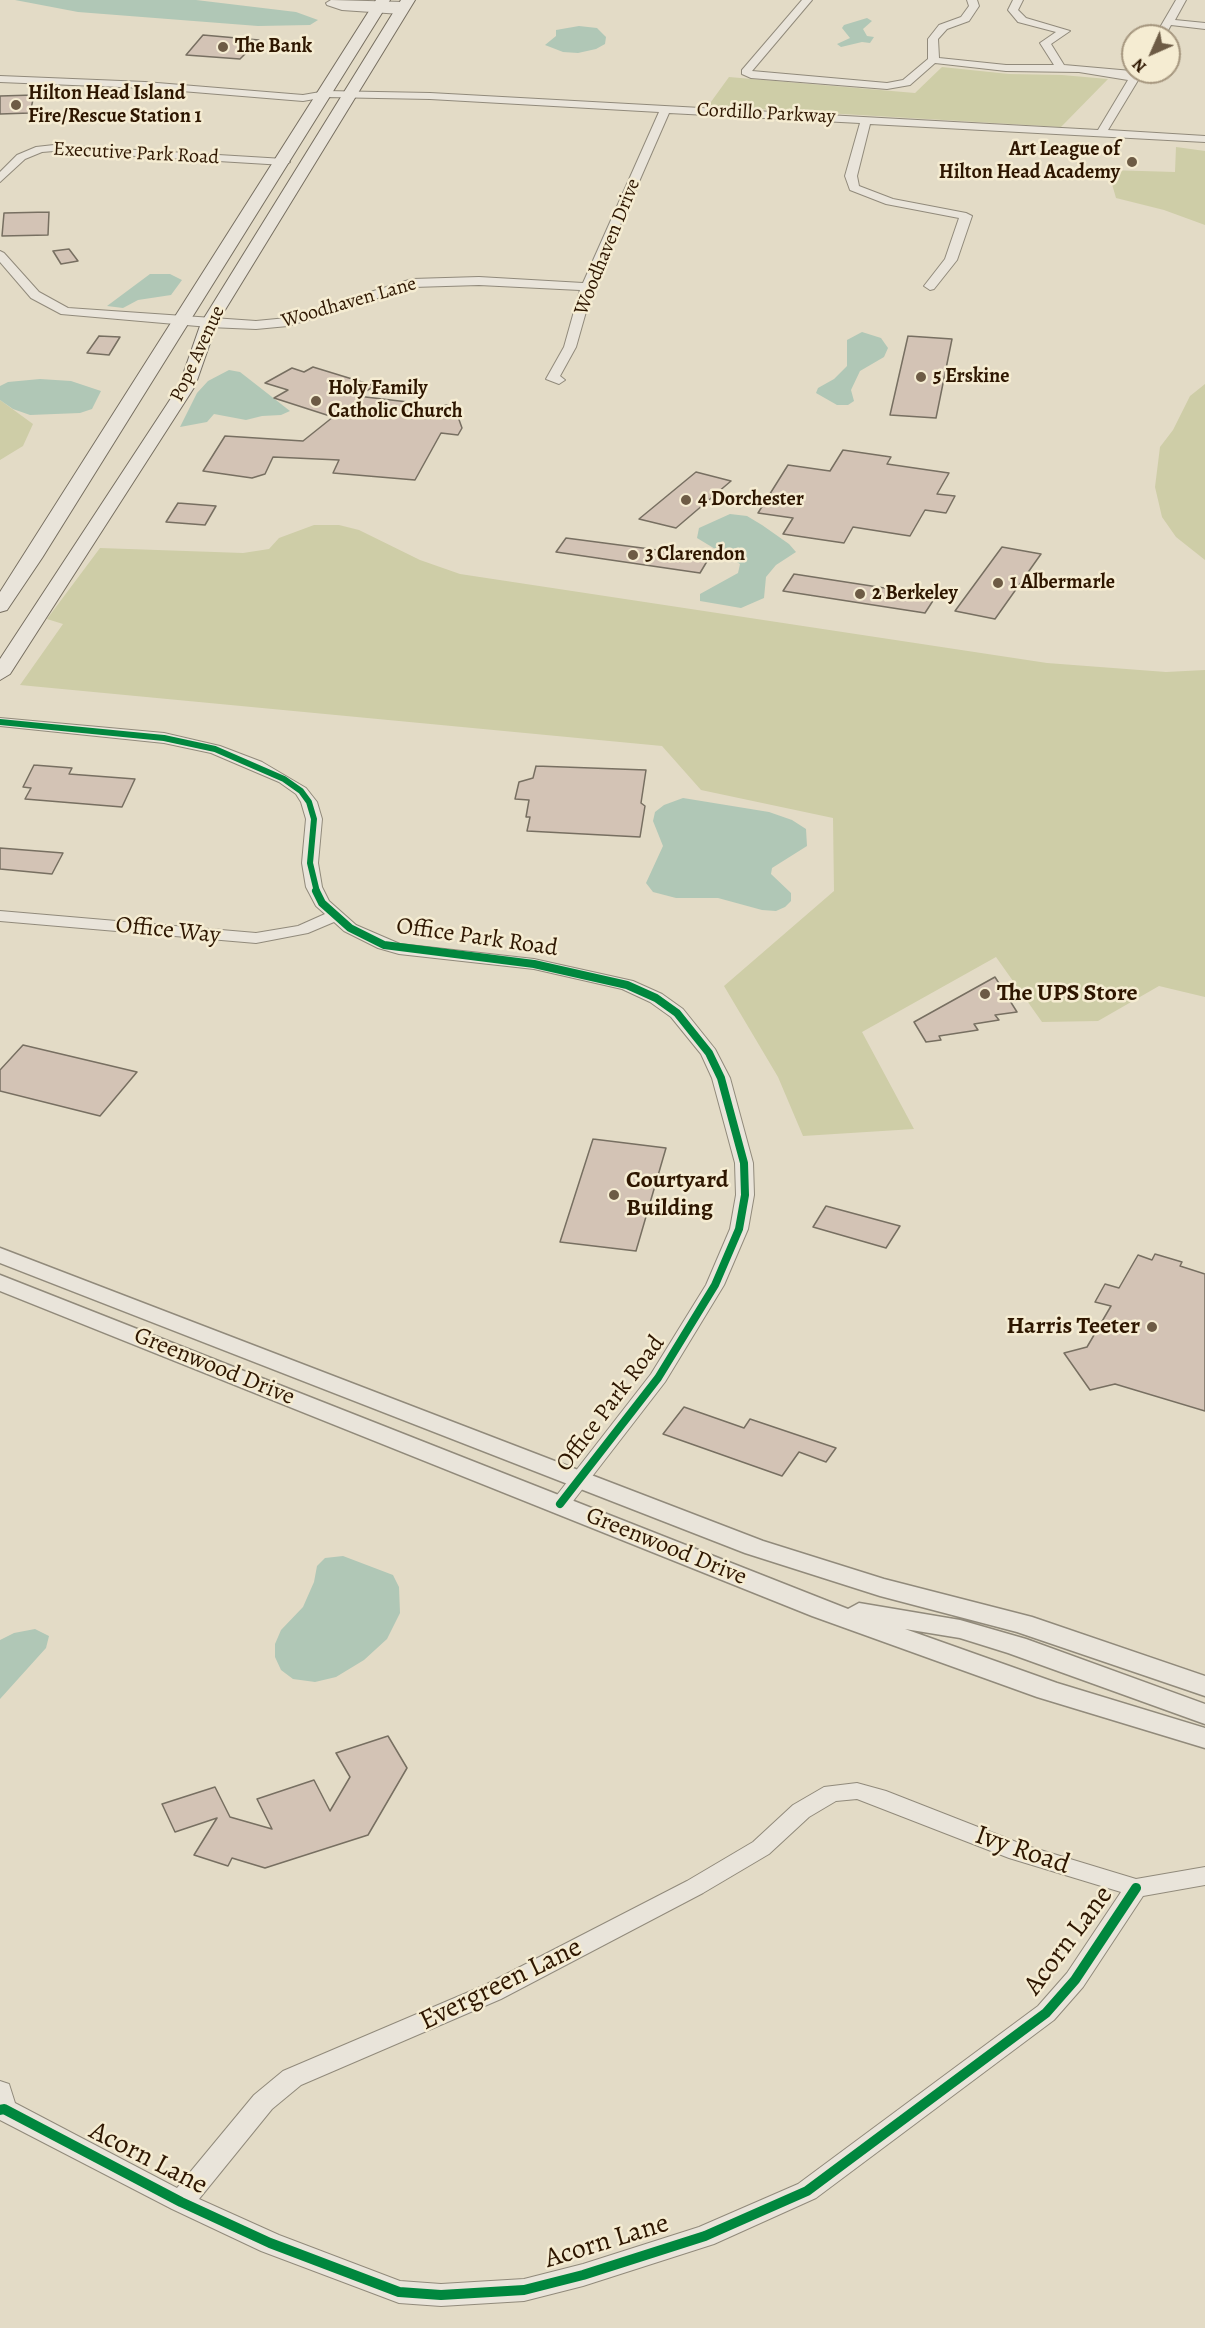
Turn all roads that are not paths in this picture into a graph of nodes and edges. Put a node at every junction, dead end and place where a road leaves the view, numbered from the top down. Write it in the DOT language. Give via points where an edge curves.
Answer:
graph roads {
  1 [pos="807,0"];
  2 [pos="972,0"];
  3 [pos="1018,0"];
  4 [pos="1181,0"];
  5 [pos="327,3"];
  6 [pos="380,4"];
  7 [pos="404,5"];
  8 [pos="1169,22"];
  9 [pos="1205,26"];
  10 [pos="933,60"];
  11 [pos="1061,68"];
  12 [pos="1121,73"];
  13 [pos="0,77"];
  14 [pos="1131,84"];
  15 [pos="326,94"];
  16 [pos="351,94"];
  17 [pos="666,108"];
  18 [pos="866,120"];
  19 [pos="1101,133"];
  20 [pos="1205,139"];
  21 [pos="284,162"];
  22 [pos="0,179"];
  23 [pos="0,255"];
  24 [pos="930,286"];
  25 [pos="587,287"];
  26 [pos="183,321"];
  27 [pos="209,323"];
  28 [pos="559,380"];
  29 [pos="81,480"];
  30 [pos="124,484"];
  31 [pos="0,606"];
  32 [pos="0,674"];
  33 [pos="0,723"];
  34 [pos="0,916"];
  35 [pos="334,916"];
  36 [pos="0,1255"];
  37 [pos="0,1282"];
  38 [pos="580,1479"];
  39 [pos="560,1504"];
  40 [pos="821,1609"];
  41 [pos="1205,1686"];
  42 [pos="1205,1714"];
  43 [pos="1205,1738"];
  44 [pos="843,1790"];
  45 [pos="1205,1876"];
  46 [pos="1136,1888"];
  47 [pos="1,2104"];
  48 [pos="182,2202"];
  1 -- 10 [label="street" via="746,72 887,86 906,83"];
  2 -- 10 [label="street" via="974,6 965,19 943,27 933,39"];
  3 -- 11 [label="street" via="1013,10 1022,20 1065,31 1045,43"];
  4 -- 8 [label="street"];
  5 -- 6 [label="street"];
  6 -- 7 [label="street"];
  6 -- 15 [label="main road, Pope Avenue"];
  7 -- 16 [label="main road, Pope Avenue"];
  8 -- 9 [label="street"];
  10 -- 11 [label="street" via="1006,68"];
  11 -- 12 [label="street"];
  13 -- 15 [label="street, Cordillo Parkway" via="284,98"];
  14 -- 19 [label="street"];
  15 -- 16 [label="street, Cordillo Parkway"];
  15 -- 21 [label="main road, Pope Avenue"];
  16 -- 17 [label="street, Cordillo Parkway"];
  16 -- 27 [label="main road, Pope Avenue"];
  17 -- 18 [label="street, Cordillo Parkway"];
  17 -- 25 [label="street, Woodhaven Drive"];
  18 -- 19 [label="street, Cordillo Parkway"];
  18 -- 24 [label="street" via="851,176 854,188 890,202 966,216 951,260"];
  19 -- 20 [label="street, Cordillo Parkway"];
  21 -- 22 [label="street, Executive Park Road" via="54,148 21,157"];
  21 -- 26 [label="main road, Pope Avenue"];
  23 -- 26 [label="street" via="35,295 65,311"];
  25 -- 27 [label="street, Woodhaven Lane" via="469,281 412,283 288,322"];
  25 -- 28 [label="street, Woodhaven Drive" via="570,347 552,379"];
  26 -- 27 [label="street, Woodhaven Lane"];
  26 -- 29 [label="main road, Pope Avenue"];
  27 -- 30 [label="main road, Pope Avenue" via="188,386"];
  29 -- 30 [label="main road"];
  29 -- 31 [label="main road, Pope Avenue"];
  30 -- 32 [label="main road, Pope Avenue"];
  33 -- 35 [label="street, Office Park Road" via="175,741 215,749 284,779 309,802 314,819 310,863 314,887"];
  34 -- 35 [label="street, Office Way" via="225,938 256,938 302,930"];
  35 -- 38 [label="street, Office Park Road" via="370,938 399,949 534,964 642,990 693,1030 710,1053 721,1078 744,1162 745,1195 739,1229 715,1285 689,1330 658,1378"];
  36 -- 38 [label="street, Greenwood Drive"];
  37 -- 39 [label="street, Greenwood Drive"];
  38 -- 39 [label="street, Office Park Road"];
  38 -- 41 [label="street, Greenwood Drive" via="824,1571 1023,1624"];
  39 -- 40 [label="street, Greenwood Drive"];
  40 -- 42 [label="street" via="921,1621 1017,1646"];
  40 -- 43 [label="street, Greenwood Drive" via="1047,1690"];
  44 -- 46 [label="street, Ivy Road" via="878,1797 1017,1852"];
  44 -- 48 [label="street, Evergreen Lane" via="819,1798 761,1848 727,1870 591,1942 493,1992 304,2071 263,2102"];
  45 -- 46 [label="street, Ivy Road"];
  46 -- 48 [label="street, Acorn Lane" via="1075,1980 1046,2013 807,2191 705,2236 524,2290 416,2294 399,2292 270,2243"];
  47 -- 48 [label="street, Acorn Lane"];
}
